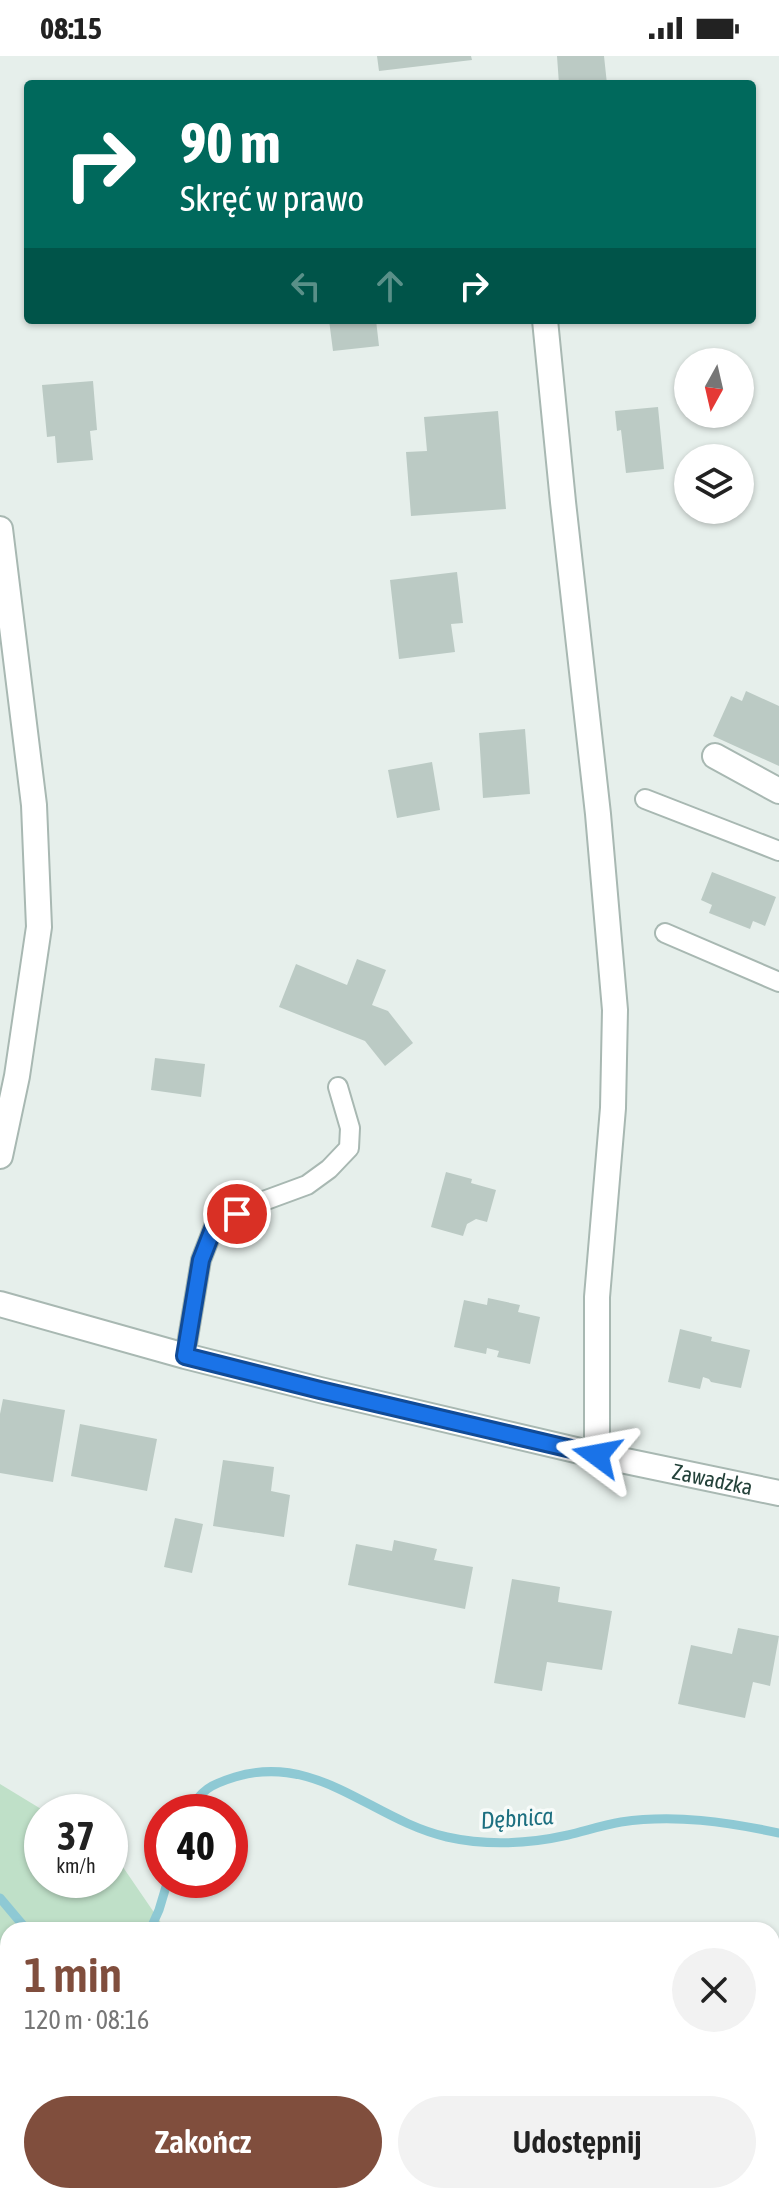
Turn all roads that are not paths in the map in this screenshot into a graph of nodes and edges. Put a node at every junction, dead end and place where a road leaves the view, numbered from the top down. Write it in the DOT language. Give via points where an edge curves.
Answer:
graph roads {
  1 [pos="545,324"];
  2 [pos="0,529"];
  3 [pos="715,756"];
  4 [pos="779,791"];
  5 [pos="645,799"];
  6 [pos="779,851"];
  7 [pos="665,933"];
  8 [pos="779,982"];
  9 [pos="338,1087"];
  10 [pos="0,1156"];
  11 [pos="0,1304"];
  12 [pos="185,1356"];
  13 [pos="597,1455"];
  14 [pos="779,1493"];
  1 -- 13 [label="street" via="615,1010 613,1108 597,1297"];
  2 -- 10 [label="street" via="34,805 39,927"];
  3 -- 4 [label="street"];
  5 -- 6 [label="lane"];
  7 -- 8 [label="lane"];
  9 -- 12 [label="lane" via="350,1128 349,1148 307,1185 215,1224 201,1260"];
  11 -- 12 [label="street, Zawadzka"];
  12 -- 13 [label="street, Zawadzka"];
  13 -- 14 [label="street, Zawadzka"];
}
